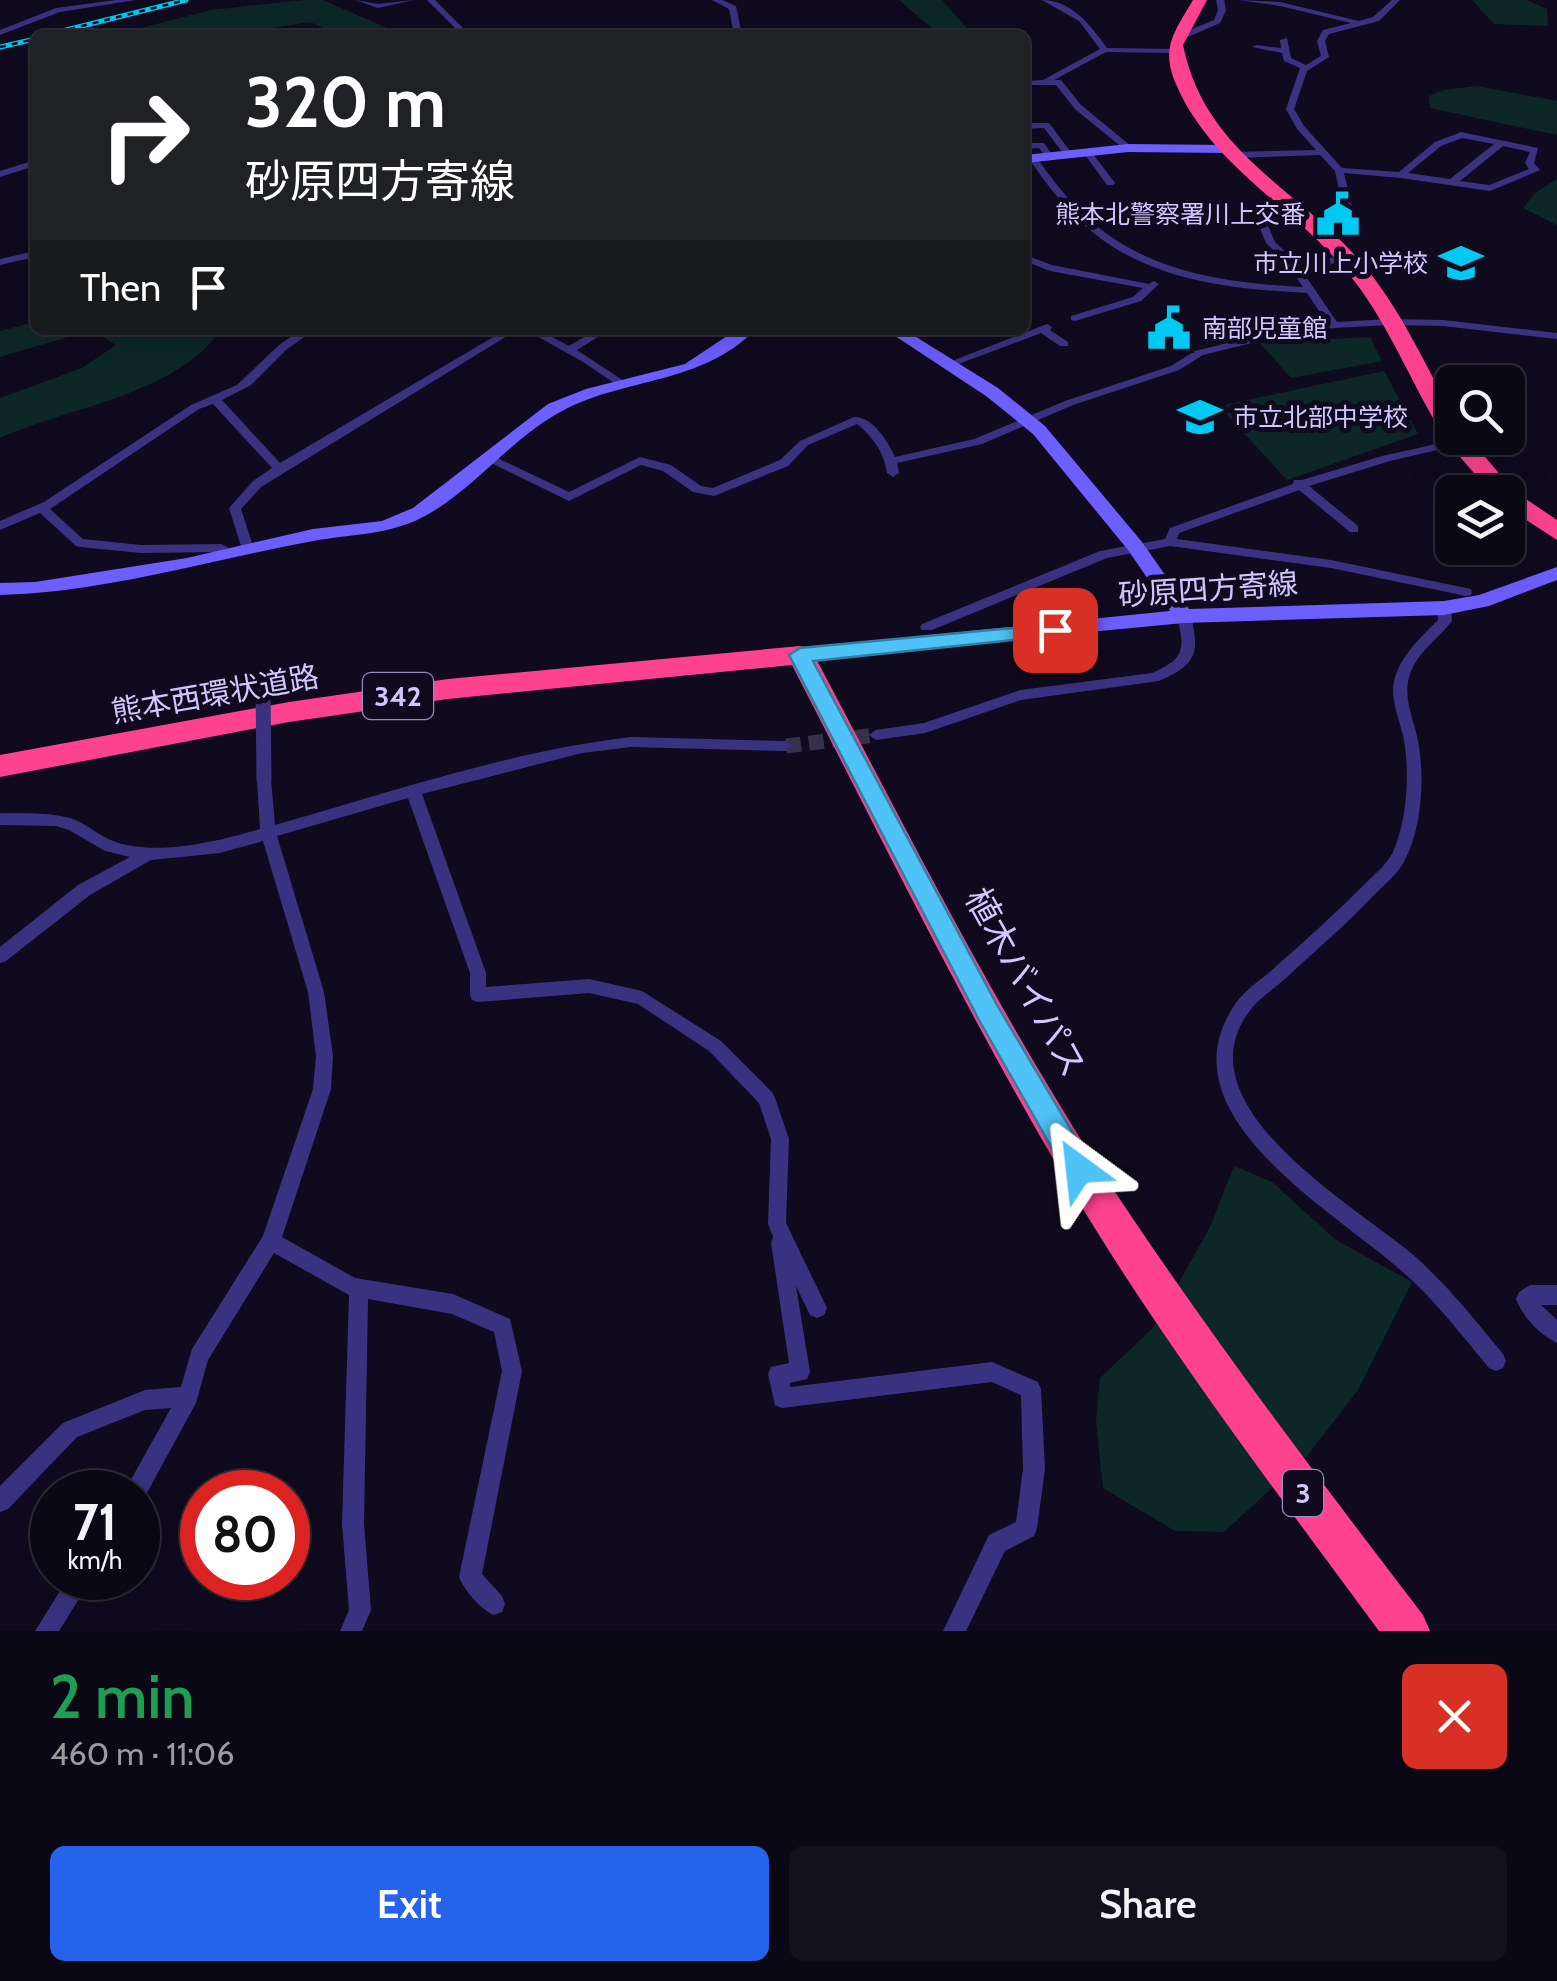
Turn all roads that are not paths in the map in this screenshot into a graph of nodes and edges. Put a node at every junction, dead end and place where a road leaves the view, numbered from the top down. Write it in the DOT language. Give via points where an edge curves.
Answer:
graph roads {
  1 [pos="132,0"];
  2 [pos="359,0"];
  3 [pos="410,0"];
  4 [pos="431,0"];
  5 [pos="716,0"];
  6 [pos="1046,0"];
  7 [pos="1200,0"];
  8 [pos="1220,0"];
  9 [pos="1242,0"];
  10 [pos="1396,0"];
  11 [pos="1360,23"];
  12 [pos="461,30"];
  13 [pos="737,30"];
  14 [pos="0,33"];
  15 [pos="1176,45"];
  16 [pos="1256,47"];
  17 [pos="1105,50"];
  18 [pos="1306,68"];
  19 [pos="1047,80"];
  20 [pos="1030,83"];
  21 [pos="1030,126"];
  22 [pos="1501,143"];
  23 [pos="1128,148"];
  24 [pos="1088,152"];
  25 [pos="1229,152"];
  26 [pos="1323,152"];
  27 [pos="1030,155"];
  28 [pos="1069,155"];
  29 [pos="1030,158"];
  30 [pos="30,164"];
  31 [pos="1339,170"];
  32 [pos="0,174"];
  33 [pos="1401,175"];
  34 [pos="1454,181"];
  35 [pos="1110,183"];
  36 [pos="1295,212"];
  37 [pos="1328,238"];
  38 [pos="30,255"];
  39 [pos="1030,260"];
  40 [pos="1348,260"];
  41 [pos="0,262"];
  42 [pos="1291,262"];
  43 [pos="1167,270"];
  44 [pos="1151,287"];
  45 [pos="1308,290"];
  46 [pos="1074,318"];
  47 [pos="1389,322"];
  48 [pos="1334,324"];
  49 [pos="1036,330"];
  50 [pos="298,335"];
  51 [pos="504,335"];
  52 [pos="541,335"];
  53 [pos="596,335"];
  54 [pos="740,335"];
  55 [pos="902,335"];
  56 [pos="1023,335"];
  57 [pos="1557,336"];
  58 [pos="1064,344"];
  59 [pos="570,350"];
  60 [pos="949,364"];
  61 [pos="624,385"];
  62 [pos="1435,401"];
  63 [pos="217,402"];
  64 [pos="1027,420"];
  65 [pos="1435,443"];
  66 [pos="1471,455"];
  67 [pos="487,458"];
  68 [pos="279,469"];
  69 [pos="1488,475"];
  70 [pos="1298,483"];
  71 [pos="42,508"];
  72 [pos="1525,509"];
  73 [pos="0,526"];
  74 [pos="1354,529"];
  75 [pos="1557,532"];
  76 [pos="1170,542"];
  77 [pos="1134,546"];
  78 [pos="240,552"];
  79 [pos="1557,573"];
  80 [pos="0,589"];
  81 [pos="1466,592"];
  82 [pos="1444,608"];
  83 [pos="1184,616"];
  84 [pos="927,628"];
  85 [pos="800,655"];
  86 [pos="262,687"];
  87 [pos="876,735"];
  88 [pos="786,746"];
  89 [pos="0,766"];
  90 [pos="412,790"];
  91 [pos="0,819"];
  92 [pos="269,834"];
  93 [pos="148,854"];
  94 [pos="0,956"];
  95 [pos="777,1224"];
  96 [pos="272,1241"];
  97 [pos="359,1288"];
  98 [pos="1557,1296"];
  99 [pos="817,1308"];
  100 [pos="1557,1333"];
  101 [pos="1496,1361"];
  102 [pos="188,1396"];
  103 [pos="147,1470"];
  104 [pos="0,1501"];
  105 [pos="66,1600"];
  106 [pos="494,1604"];
  107 [pos="46,1631"];
  108 [pos="352,1631"];
  109 [pos="954,1631"];
  110 [pos="1407,1631"];
  1 -- 14 [label="street" via="60,10"];
  2 -- 3 [label="street" via="378,6"];
  4 -- 12 [label="street"];
  5 -- 13 [label="street" via="733,8"];
  6 -- 17 [label="street" via="1082,18"];
  7 -- 15 [label="highway"];
  8 -- 15 [label="street" via="1217,21"];
  9 -- 11 [label="street"];
  10 -- 11 [label="street" via="1376,19"];
  11 -- 18 [label="street" via="1326,32 1325,57"];
  15 -- 17 [label="street"];
  15 -- 25 [label="highway" via="1183,82"];
  16 -- 18 [label="street" via="1285,45 1287,59"];
  17 -- 19 [label="street"];
  18 -- 26 [label="street" via="1290,109"];
  19 -- 20 [label="street"];
  19 -- 23 [label="street" via="1058,82 1078,108"];
  21 -- 28 [label="street" via="1046,124"];
  22 -- 33 [label="street" via="1457,135"];
  22 -- 34 [label="street"];
  22 -- 34 [label="street" via="1535,150 1529,164 1534,170 1490,188"];
  23 -- 24 [label="street"];
  23 -- 25 [label="street"];
  24 -- 28 [label="street"];
  24 -- 35 [label="street"];
  25 -- 26 [label="street"];
  25 -- 36 [label="highway"];
  26 -- 31 [label="street"];
  27 -- 28 [label="street"];
  29 -- 43 [label="street" via="1101,238"];
  30 -- 32 [label="street"];
  31 -- 33 [label="street"];
  31 -- 37 [label="street" via="1352,226"];
  33 -- 34 [label="street"];
  36 -- 37 [label="highway"];
  36 -- 42 [label="street" via="1261,219 1271,243"];
  37 -- 40 [label="highway"];
  38 -- 41 [label="street"];
  39 -- 44 [label="street"];
  40 -- 42 [label="street"];
  40 -- 47 [label="highway"];
  42 -- 45 [label="street"];
  43 -- 44 [label="street"];
  43 -- 45 [label="street" via="1248,289"];
  44 -- 46 [label="street" via="1137,299"];
  45 -- 48 [label="street"];
  47 -- 48 [label="street"];
  47 -- 57 [label="street"];
  47 -- 62 [label="highway"];
  48 -- 64 [label="street" via="1199,354"];
  49 -- 58 [label="street"];
  50 -- 63 [label="street" via="246,385"];
  51 -- 68 [label="street"];
  52 -- 59 [label="street"];
  53 -- 59 [label="street"];
  54 -- 61 [label="street" via="692,367"];
  55 -- 60 [label="street"];
  56 -- 60 [label="street"];
  59 -- 61 [label="street"];
  60 -- 64 [label="street"];
  61 -- 67 [label="street" via="554,408"];
  63 -- 68 [label="street"];
  63 -- 71 [label="street" via="195,406"];
  64 -- 67 [label="street" via="893,467 872,430 858,420 804,443 784,463 714,492 640,461 568,497"];
  64 -- 77 [label="street"];
  65 -- 70 [label="street"];
  66 -- 69 [label="highway"];
  67 -- 78 [label="street" via="402,521"];
  68 -- 78 [label="street" via="235,508"];
  70 -- 74 [label="street"];
  70 -- 76 [label="street" via="1174,532"];
  71 -- 73 [label="street"];
  71 -- 78 [label="street" via="80,543"];
  72 -- 75 [label="highway"];
  76 -- 77 [label="street"];
  76 -- 81 [label="street"];
  77 -- 83 [label="street"];
  77 -- 84 [label="street"];
  78 -- 80 [label="street"];
  79 -- 82 [label="street, 砂原四方寄線 / 342"];
  82 -- 83 [label="street, 砂原四方寄線 / 342"];
  82 -- 101 [label="street" via="1445,621 1402,675 1412,808 1397,860 1244,1006 1229,1031 1225,1064 1249,1128 1290,1172 1434,1286"];
  83 -- 85 [label="street, 砂原四方寄線 / 342"];
  83 -- 87 [label="street" via="1188,653 1175,669 1154,678 1020,695 925,728"];
  85 -- 89 [label="highway, 熊本西環状道路 / 342" via="448,689"];
  85 -- 110 [label="highway, 植木バイパス / 3" via="988,1012 1079,1169 1200,1354"];
  86 -- 92 [label="street, bridge"];
  88 -- 90 [label="street" via="631,742"];
  90 -- 92 [label="street"];
  90 -- 95 [label="street" via="478,973 478,996 590,986 642,998 715,1046 766,1098 780,1140"];
  91 -- 93 [label="street" via="56,820 110,847"];
  92 -- 93 [label="street"];
  92 -- 96 [label="street" via="303,938 325,1070"];
  93 -- 94 [label="street" via="84,890"];
  95 -- 99 [label="street"];
  95 -- 109 [label="street" via="800,1372 778,1374 782,1398 992,1372 1031,1388 1034,1469 1026,1528 997,1543"];
  96 -- 97 [label="street"];
  96 -- 102 [label="street" via="199,1356"];
  97 -- 106 [label="street" via="453,1304 502,1326 512,1370 470,1577"];
  97 -- 108 [label="street" via="352,1524 360,1610"];
  98 -- 100 [label="street" via="1526,1299"];
  102 -- 103 [label="street"];
  102 -- 104 [label="street" via="146,1400 70,1430"];
  105 -- 107 [label="street"];
}
